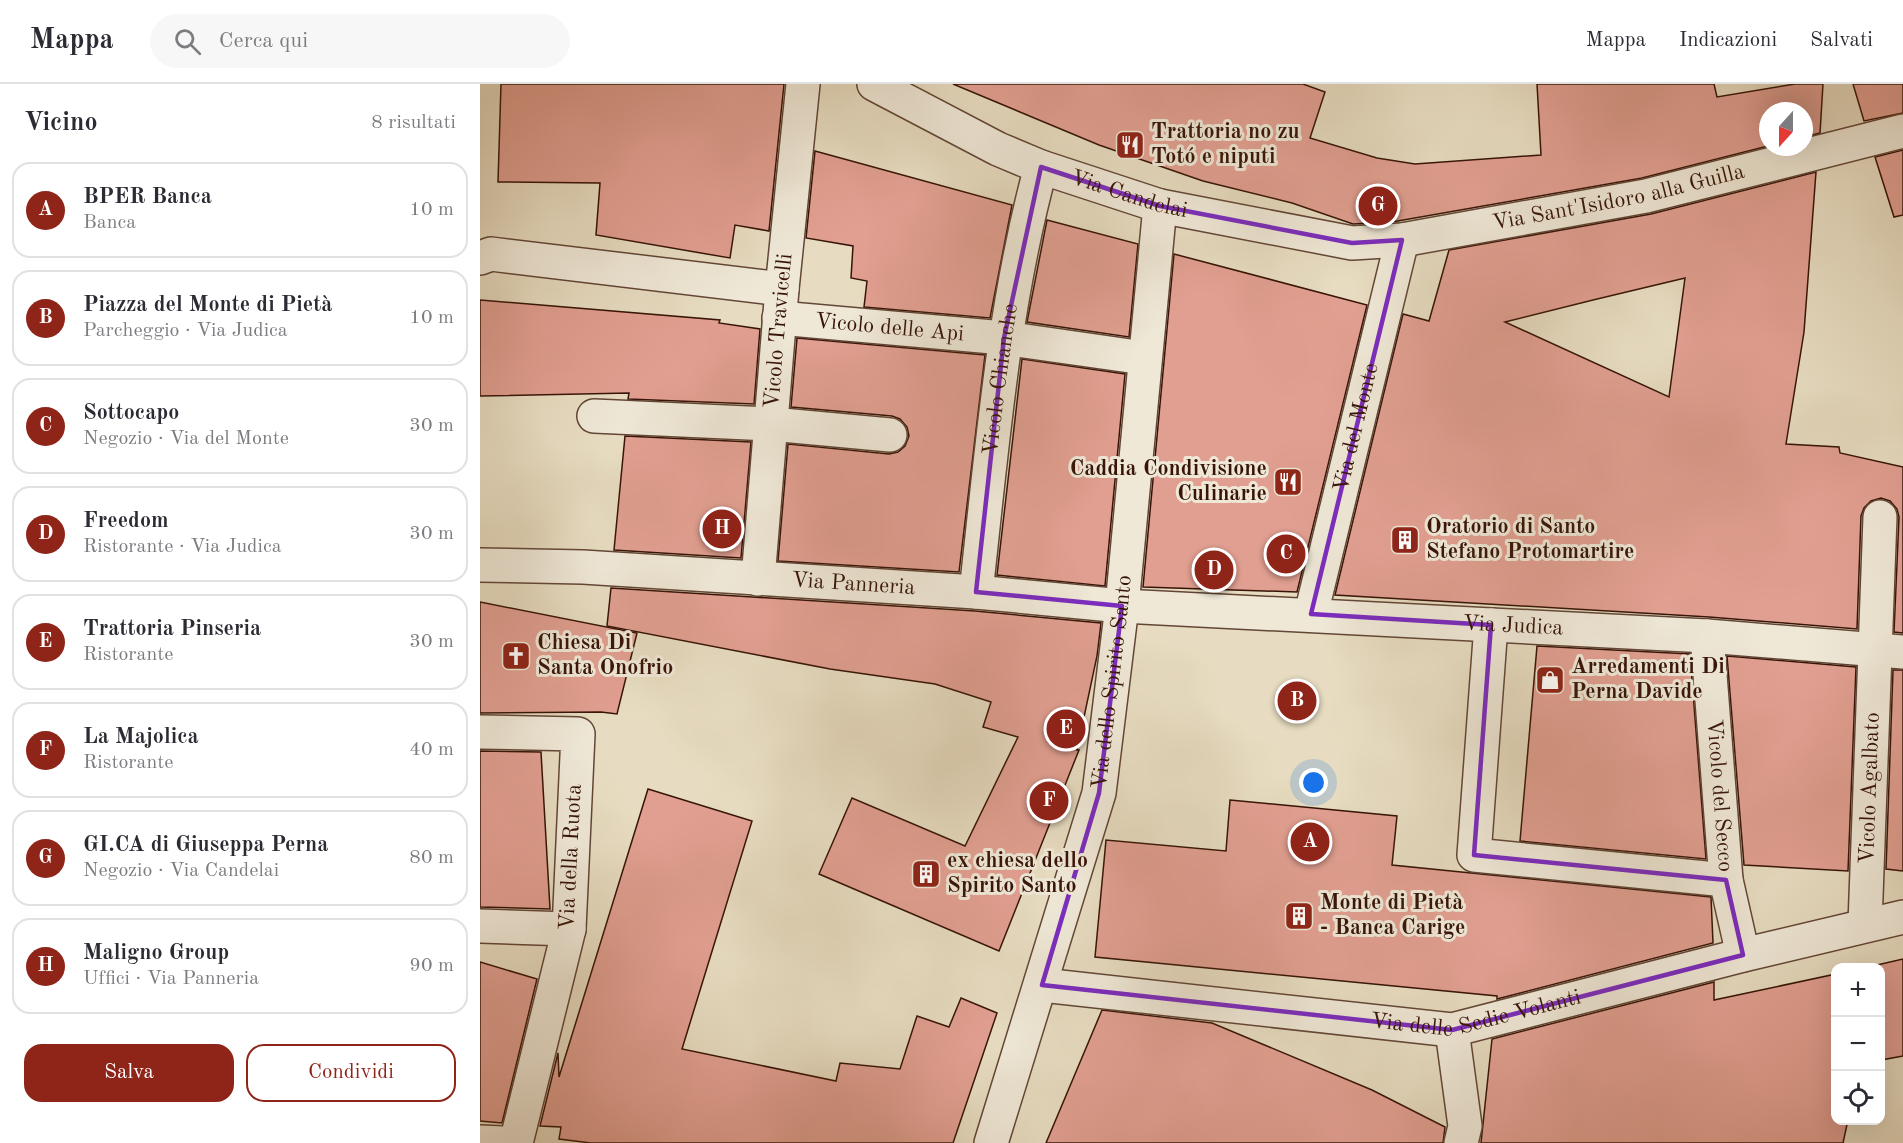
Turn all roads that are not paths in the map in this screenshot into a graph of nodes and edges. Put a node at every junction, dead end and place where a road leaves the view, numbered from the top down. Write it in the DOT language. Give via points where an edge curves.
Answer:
graph roads {
  1 [pos="803,84"];
  2 [pos="874,84"];
  3 [pos="1903,131"];
  4 [pos="1041,167"];
  5 [pos="1160,206"];
  6 [pos="1402,240"];
  7 [pos="480,258"];
  8 [pos="780,304"];
  9 [pos="1004,338"];
  10 [pos="1144,358"];
  11 [pos="594,416"];
  12 [pos="771,424"];
  13 [pos="890,435"];
  14 [pos="1880,517"];
  15 [pos="480,565"];
  16 [pos="758,579"];
  17 [pos="976,592"];
  18 [pos="1122,606"];
  19 [pos="1311,614"];
  20 [pos="1491,624"];
  21 [pos="1707,636"];
  22 [pos="1890,652"];
  23 [pos="480,732"];
  24 [pos="1726,880"];
  25 [pos="1903,917"];
  26 [pos="1865,924"];
  27 [pos="480,926"];
  28 [pos="569,929"];
  29 [pos="1743,954"];
  30 [pos="1042,985"];
  31 [pos="1452,1030"];
  32 [pos="480,1142"];
  33 [pos="502,1143"];
  34 [pos="516,1143"];
  35 [pos="991,1143"];
  36 [pos="1461,1143"];
  1 -- 8 [label="street, Vicolo Travicelli"];
  2 -- 4 [label="street, Via Candelai" via="998,149"];
  3 -- 6 [label="street, Via Sant'Isidoro alla Guilla" via="1646,196"];
  4 -- 5 [label="street, Via Candelai"];
  4 -- 9 [label="street, Vicolo Chianche"];
  5 -- 6 [label="street, Via Candelai" via="1352,243"];
  5 -- 10 [label="street, Via dello Spirito Santo"];
  6 -- 19 [label="street, Via del Monte"];
  7 -- 8 [label="street, Vicolo delle Api" via="491,254 513,256"];
  8 -- 9 [label="street, Vicolo delle Api"];
  8 -- 12 [label="street, Vicolo Travicelli"];
  9 -- 10 [label="street, Vicolo delle Api"];
  9 -- 17 [label="street, Vicolo Chianche"];
  10 -- 18 [label="street, Via dello Spirito Santo"];
  11 -- 12 [label="street"];
  12 -- 13 [label="street"];
  12 -- 16 [label="street, Vicolo Travicelli"];
  14 -- 22 [label="street, Vicolo Agalbato"];
  15 -- 16 [label="street, Via Panneria" via="583,567"];
  16 -- 17 [label="street, Via Panneria"];
  17 -- 18 [label="street, Via Panneria"];
  18 -- 19 [label="street, Via Judica"];
  18 -- 30 [label="street, Via dello Spirito Santo" via="1099,793"];
  19 -- 20 [label="street, Via Judica"];
  20 -- 21 [label="street, Via Judica"];
  20 -- 24 [label="street" via="1474,855"];
  21 -- 22 [label="street, Via Judica"];
  21 -- 24 [label="street, Vicolo del Secco"];
  22 -- 26 [label="street, Vicolo Agalbato"];
  23 -- 28 [label="street, Via della Ruota" via="578,734"];
  24 -- 29 [label="street, Vicolo del Secco"];
  25 -- 26 [label="street, Via delle Sedie Volanti"];
  26 -- 29 [label="street, Via delle Sedie Volanti"];
  27 -- 28 [label="street"];
  28 -- 34 [label="street, Via della Ruota"];
  29 -- 31 [label="street, Via delle Sedie Volanti"];
  30 -- 31 [label="street, Via delle Sedie Volanti"];
  30 -- 35 [label="street, Via dello Spirito Santo"];
  31 -- 36 [label="street" via="1465,1126"];
  32 -- 33 [label="street"];
}
